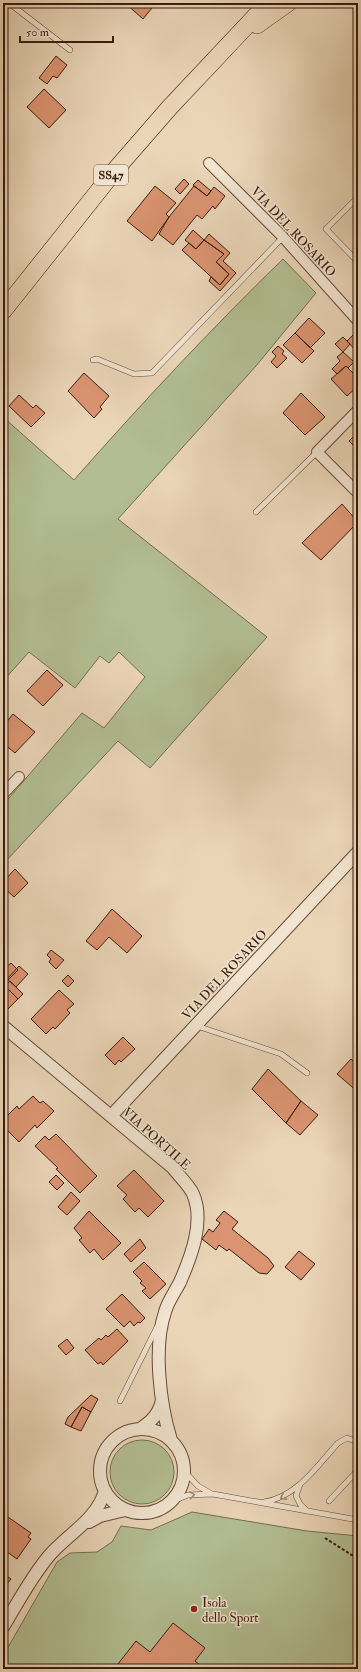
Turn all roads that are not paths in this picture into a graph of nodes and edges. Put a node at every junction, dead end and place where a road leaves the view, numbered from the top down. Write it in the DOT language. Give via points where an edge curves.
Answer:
graph roads {
  1 [pos="9,3"];
  2 [pos="268,3"];
  3 [pos="288,3"];
  4 [pos="227,46"];
  5 [pos="70,50"];
  6 [pos="209,162"];
  7 [pos="358,197"];
  8 [pos="283,237"];
  9 [pos="358,262"];
  10 [pos="3,311"];
  11 [pos="358,321"];
  12 [pos="93,360"];
  13 [pos="358,410"];
  14 [pos="317,452"];
  15 [pos="358,493"];
  16 [pos="256,512"];
  17 [pos="19,777"];
  18 [pos="3,794"];
  19 [pos="358,852"];
  20 [pos="196,1025"];
  21 [pos="3,1026"];
  22 [pos="307,1073"];
  23 [pos="111,1116"];
  24 [pos="165,1312"];
  25 [pos="162,1397"];
  26 [pos="120,1401"];
  27 [pos="140,1429"];
  28 [pos="171,1440"];
  29 [pos="358,1442"];
  30 [pos="358,1470"];
  31 [pos="184,1471"];
  32 [pos="300,1483"];
  33 [pos="104,1491"];
  34 [pos="213,1494"];
  35 [pos="173,1501"];
  36 [pos="329,1501"];
  37 [pos="261,1503"];
  38 [pos="125,1510"];
  39 [pos="308,1512"];
  40 [pos="358,1520"];
  41 [pos="81,1526"];
  42 [pos="3,1627"];
  1 -- 5 [label="lane"];
  2 -- 4 [label="highway, SS47"];
  3 -- 4 [label="highway"];
  4 -- 10 [label="highway, SS47" via="116,169"];
  6 -- 8 [label="street, VIA DEL ROSARIO"];
  7 -- 9 [label="lane" via="326,229"];
  8 -- 11 [label="street, VIA DEL ROSARIO"];
  8 -- 12 [label="lane" via="152,373 134,374 97,359"];
  13 -- 14 [label="street"];
  14 -- 15 [label="street"];
  14 -- 16 [label="lane"];
  17 -- 18 [label="street"];
  19 -- 20 [label="street, VIA DEL ROSARIO"];
  20 -- 22 [label="lane" via="281,1054"];
  20 -- 23 [label="street, VIA DEL ROSARIO"];
  21 -- 23 [label="street, VIA PORTILE"];
  23 -- 24 [label="street, VIA PORTILE" via="173,1168 193,1193 197,1204 197,1226 188,1261"];
  24 -- 25 [label="street, VIA PORTILE" via="159,1362"];
  24 -- 26 [label="lane, VIA PORTILE"];
  25 -- 27 [label="street, VIA PORTILE" via="159,1411 151,1422"];
  25 -- 28 [label="street, VIA PORTILE"];
  27 -- 28 [label="street" via="160,1433"];
  27 -- 33 [label="street" via="120,1435 103,1455 100,1479"];
  28 -- 31 [label="street" via="180,1452"];
  29 -- 32 [label="lane" via="347,1438 338,1443"];
  30 -- 36 [label="lane"];
  31 -- 34 [label="lane" via="198,1486"];
  31 -- 35 [label="street" via="184,1478"];
  32 -- 37 [label="lane, one-way" via="290,1493 277,1500"];
  32 -- 39 [label="lane" via="296,1496"];
  33 -- 38 [label="street"];
  33 -- 41 [label="street" via="102,1501 95,1512"];
  35 -- 34 [label="lane, one-way" via="188,1495"];
  34 -- 37 [label="lane"];
  35 -- 38 [label="street" via="153,1512 142,1514"];
  37 -- 39 [label="lane"];
  38 -- 41 [label="street" via="100,1516"];
  39 -- 40 [label="lane"];
  41 -- 42 [label="street" via="60,1545 34,1575"];
}
